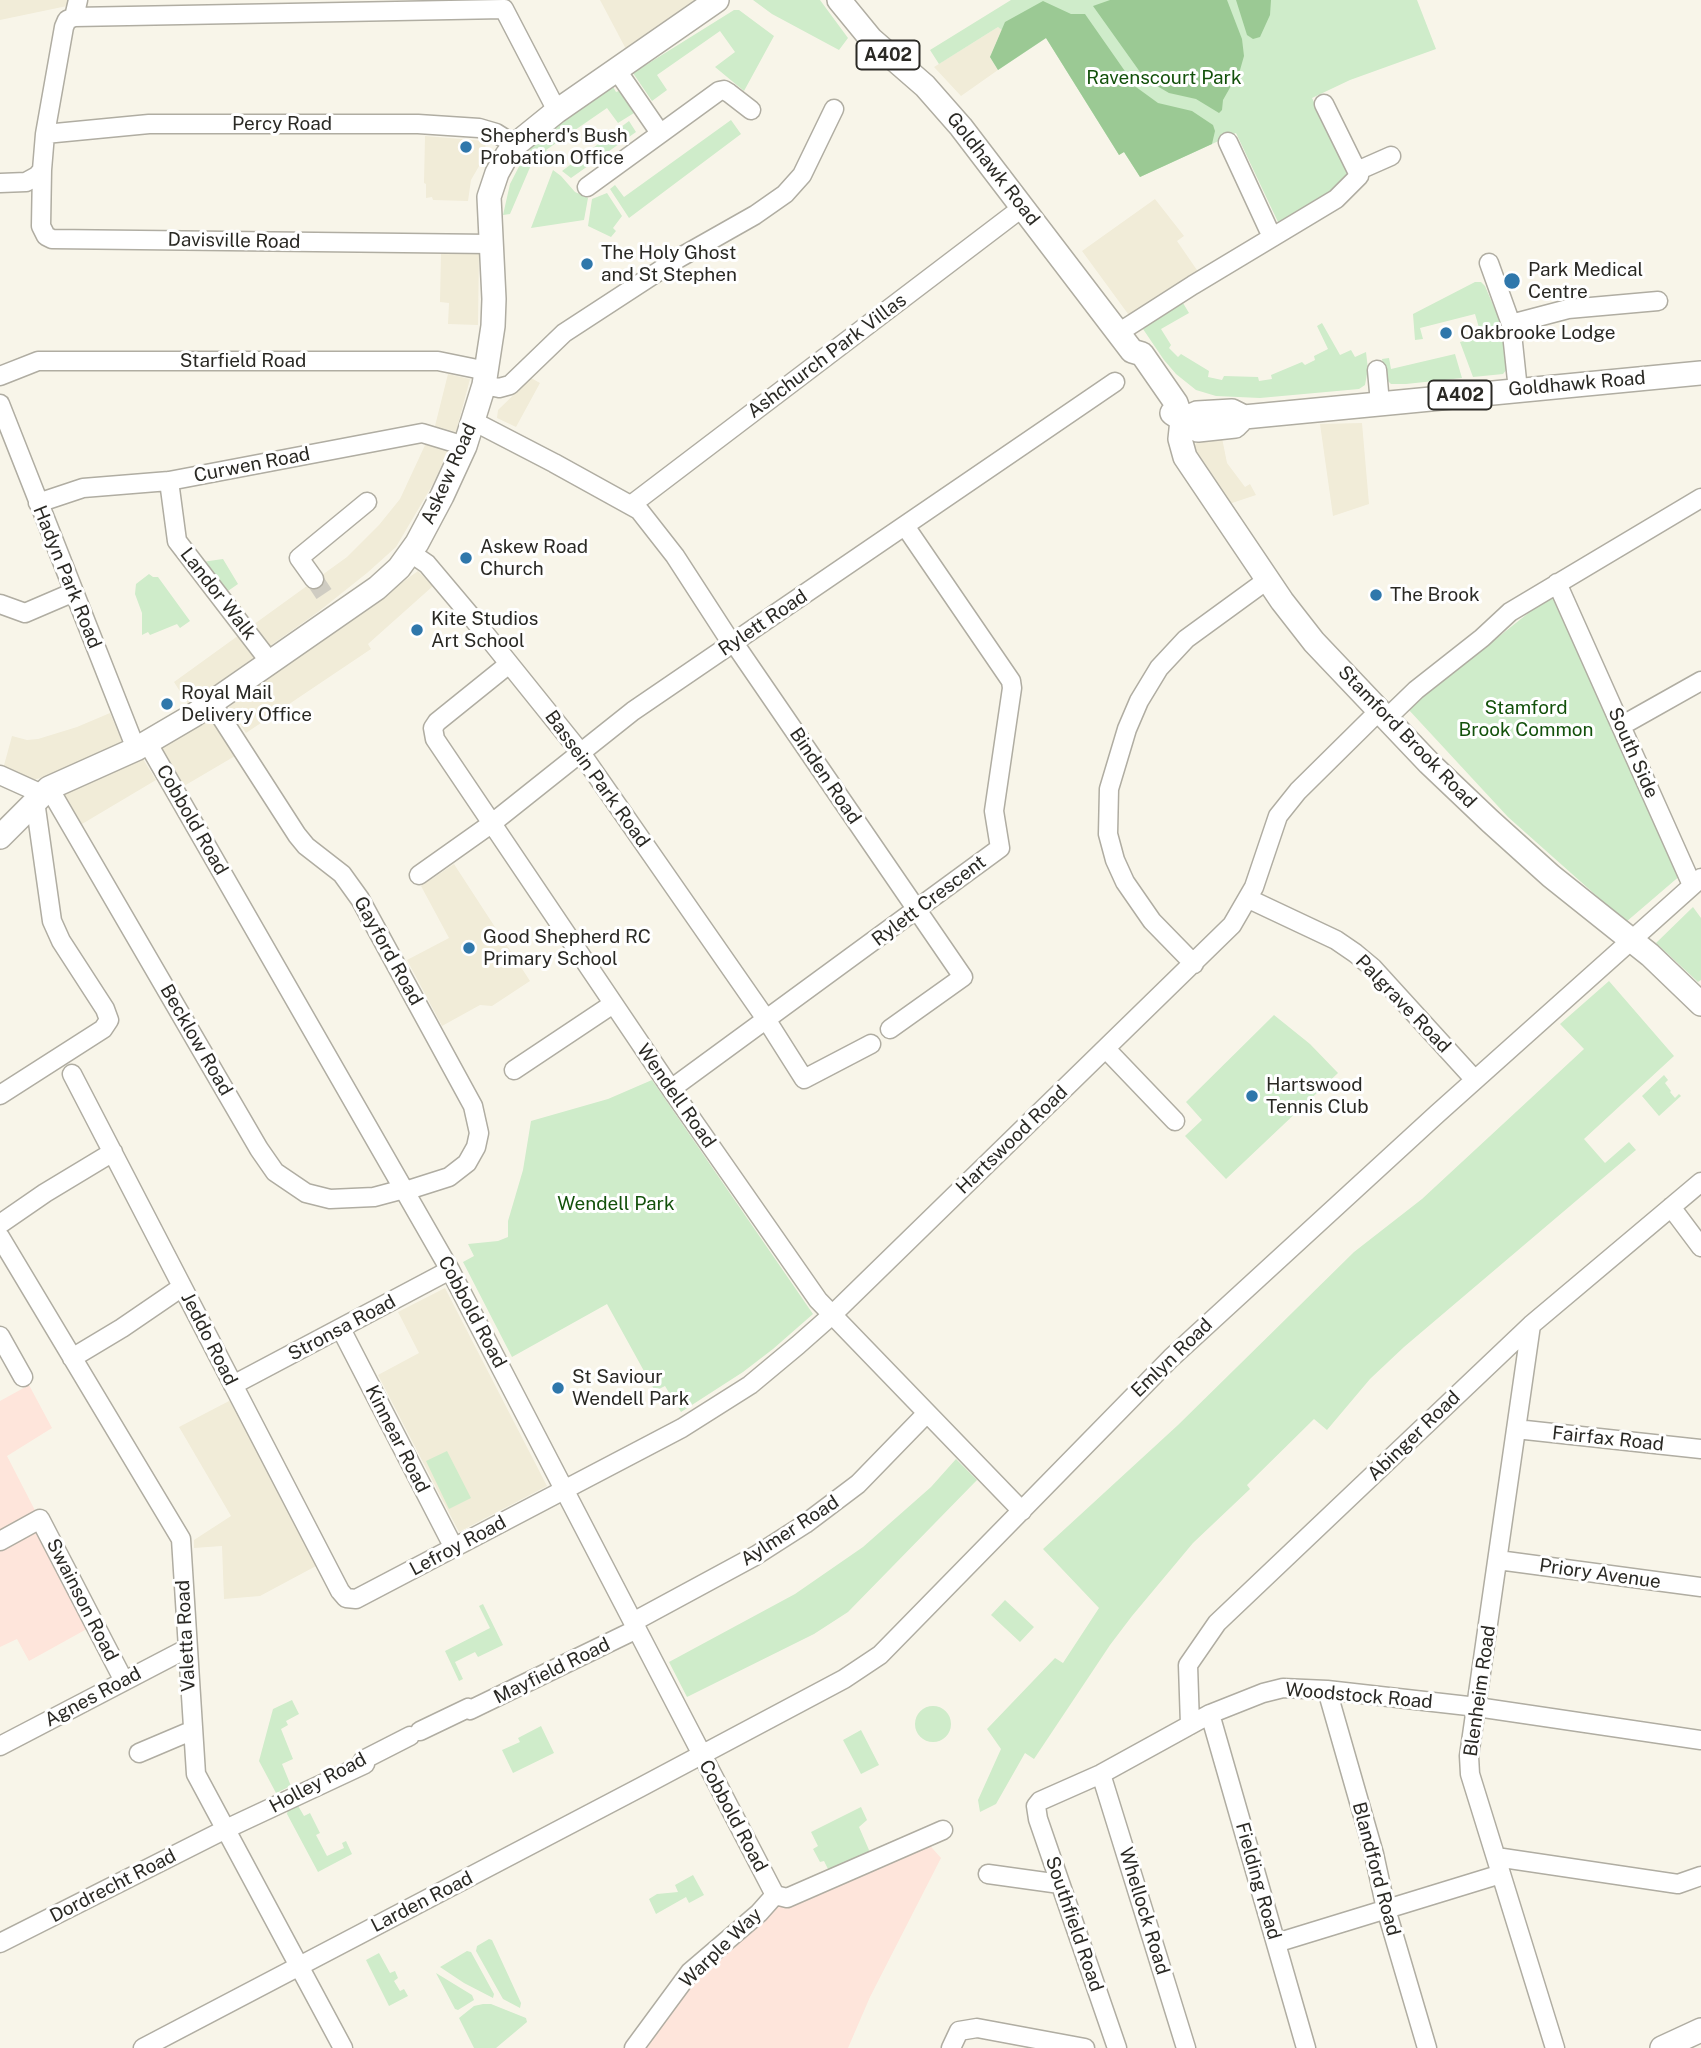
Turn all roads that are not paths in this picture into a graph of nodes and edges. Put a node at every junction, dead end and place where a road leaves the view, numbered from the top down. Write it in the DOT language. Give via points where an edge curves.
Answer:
graph roads {
  1 [pos="717,0"];
  2 [pos="839,0"];
  3 [pos="76,9"];
  4 [pos="617,69"];
  5 [pos="1324,104"];
  6 [pos="834,109"];
  7 [pos="751,110"];
  8 [pos="557,111"];
  9 [pos="660,133"];
  10 [pos="45,134"];
  11 [pos="1228,142"];
  12 [pos="515,145"];
  13 [pos="1391,156"];
  14 [pos="42,170"];
  15 [pos="1357,171"];
  16 [pos="0,183"];
  17 [pos="587,187"];
  18 [pos="1023,207"];
  19 [pos="1272,237"];
  20 [pos="491,244"];
  21 [pos="1489,263"];
  22 [pos="1658,301"];
  23 [pos="1511,324"];
  24 [pos="1125,342"];
  25 [pos="1377,370"];
  26 [pos="1701,373"];
  27 [pos="0,376"];
  28 [pos="486,378"];
  29 [pos="1115,382"];
  30 [pos="1518,390"];
  31 [pos="1380,403"];
  32 [pos="0,404"];
  33 [pos="1182,420"];
  34 [pos="473,421"];
  35 [pos="465,446"];
  36 [pos="169,481"];
  37 [pos="1701,498"];
  38 [pos="366,502"];
  39 [pos="38,503"];
  40 [pos="631,505"];
  41 [pos="905,526"];
  42 [pos="411,553"];
  43 [pos="314,579"];
  44 [pos="1267,580"];
  45 [pos="1557,583"];
  46 [pos="74,592"];
  47 [pos="0,604"];
  48 [pos="733,643"];
  49 [pos="270,662"];
  50 [pos="509,664"];
  51 [pos="1701,681"];
  52 [pos="212,703"];
  53 [pos="1383,714"];
  54 [pos="1621,726"];
  55 [pos="141,746"];
  56 [pos="581,753"];
  57 [pos="0,775"];
  58 [pos="42,794"];
  59 [pos="491,824"];
  60 [pos="0,837"];
  61 [pos="419,876"];
  62 [pos="1696,881"];
  63 [pos="1249,900"];
  64 [pos="916,910"];
  65 [pos="1631,939"];
  66 [pos="1194,964"];
  67 [pos="613,1004"];
  68 [pos="1701,1004"];
  69 [pos="766,1019"];
  70 [pos="890,1029"];
  71 [pos="871,1044"];
  72 [pos="1106,1049"];
  73 [pos="514,1070"];
  74 [pos="72,1074"];
  75 [pos="1475,1080"];
  76 [pos="2,1089"];
  77 [pos="671,1089"];
  78 [pos="1175,1121"];
  79 [pos="113,1152"];
  80 [pos="1701,1182"];
  81 [pos="405,1189"];
  82 [pos="1671,1207"];
  83 [pos="0,1224"];
  84 [pos="0,1237"];
  85 [pos="1701,1247"];
  86 [pos="450,1270"];
  87 [pos="182,1287"];
  88 [pos="832,1315"];
  89 [pos="1531,1325"];
  90 [pos="341,1329"];
  91 [pos="0,1336"];
  92 [pos="72,1357"];
  93 [pos="23,1377"];
  94 [pos="233,1385"];
  95 [pos="927,1413"];
  96 [pos="1516,1429"];
  97 [pos="1701,1449"];
  98 [pos="564,1490"];
  99 [pos="1022,1511"];
  100 [pos="0,1541"];
  101 [pos="454,1548"];
  102 [pos="1499,1560"];
  103 [pos="1701,1587"];
  104 [pos="350,1599"];
  105 [pos="635,1626"];
  106 [pos="186,1649"];
  107 [pos="124,1681"];
  108 [pos="1327,1690"];
  109 [pos="1477,1707"];
  110 [pos="1210,1714"];
  111 [pos="1190,1726"];
  112 [pos="191,1731"];
  113 [pos="415,1734"];
  114 [pos="1701,1740"];
  115 [pos="0,1746"];
  116 [pos="139,1754"];
  117 [pos="701,1755"];
  118 [pos="1101,1774"];
  119 [pos="1040,1801"];
  120 [pos="226,1829"];
  121 [pos="943,1830"];
  122 [pos="1498,1865"];
  123 [pos="988,1874"];
  124 [pos="1701,1877"];
  125 [pos="1060,1884"];
  126 [pos="775,1895"];
  127 [pos="1386,1909"];
  128 [pos="0,1943"];
  129 [pos="1276,1943"];
  130 [pos="299,1966"];
  131 [pos="1701,2030"];
  132 [pos="1115,2047"];
  133 [pos="143,2048"];
  134 [pos="343,2048"];
  135 [pos="635,2048"];
  136 [pos="951,2048"];
  137 [pos="1085,2048"];
  138 [pos="1186,2048"];
  139 [pos="1306,2048"];
  140 [pos="1427,2048"];
  141 [pos="1555,2048"];
  142 [pos="1662,2048"];
  1 -- 4 [label="main road, Askew Road"];
  2 -- 18 [label="main road, Goldhawk Road / A402" via="871,38 947,111"];
  3 -- 8 [label="street" via="503,9"];
  3 -- 10 [label="street" via="64,27"];
  4 -- 8 [label="main road, Askew Road"];
  4 -- 9 [label="street"];
  5 -- 15 [label="street"];
  6 -- 28 [label="street" via="802,175 785,194 564,332 510,385 499,388"];
  7 -- 9 [label="street" via="719,91"];
  8 -- 12 [label="main road, Askew Road"];
  9 -- 17 [label="street"];
  10 -- 12 [label="street, Percy Road" via="149,124 418,124 479,128"];
  10 -- 14 [label="street"];
  11 -- 19 [label="street"];
  12 -- 20 [label="main road, Askew Road" via="491,191"];
  13 -- 15 [label="street"];
  14 -- 16 [label="street" via="26,182"];
  14 -- 20 [label="street, Davisville Road" via="42,231 52,239"];
  15 -- 19 [label="street" via="1359,176 1336,199"];
  18 -- 24 [label="main road, Goldhawk Road / A402"];
  18 -- 40 [label="street, Ashchurch Park Villas"];
  19 -- 24 [label="street"];
  20 -- 28 [label="main road, Askew Road" via="494,299"];
  21 -- 23 [label="street"];
  22 -- 23 [label="street" via="1568,309"];
  23 -- 30 [label="street"];
  24 -- 33 [label="main road, Goldhawk Road / A402" via="1142,354 1176,403"];
  25 -- 31 [label="street"];
  26 -- 30 [label="main road, Goldhawk Road / A402"];
  27 -- 28 [label="street, Starfield Road" via="38,361 438,360"];
  28 -- 34 [label="main road, Askew Road"];
  29 -- 41 [label="street, Rylett Road"];
  30 -- 31 [label="main road, Goldhawk Road / A402"];
  31 -- 33 [label="main road, Goldhawk Road / A402" via="1244,417 1232,411 1197,413"];
  32 -- 39 [label="street, Hadyn Park Road"];
  33 -- 44 [label="main road, Stamford Brook Road" via="1180,439 1185,457"];
  34 -- 35 [label="main road, Askew Road"];
  34 -- 40 [label="street, Binden Road"];
  35 -- 36 [label="street, Curwen Road" via="422,433"];
  35 -- 42 [label="main road, Askew Road"];
  36 -- 39 [label="street, Curwen Road" via="83,488"];
  36 -- 49 [label="street, Landor Walk" via="177,541"];
  37 -- 45 [label="street, Hartswood Road"];
  38 -- 43 [label="street" via="299,558"];
  39 -- 46 [label="street, Hadyn Park Road"];
  40 -- 48 [label="street, Binden Road" via="676,556"];
  41 -- 48 [label="street, Rylett Road"];
  41 -- 64 [label="street, Rylett Crescent" via="1012,688 994,811 1000,848"];
  42 -- 49 [label="main road, Askew Road" via="377,588 334,607"];
  42 -- 50 [label="street, Bassein Park Road" via="427,564"];
  44 -- 53 [label="main road, Stamford Brook Road" via="1314,642"];
  44 -- 66 [label="street" via="1186,639 1159,668 1127,729 1109,789 1108,834 1125,882 1152,921"];
  45 -- 53 [label="street, Hartswood Road" via="1510,612"];
  45 -- 54 [label="street, South Side"];
  46 -- 47 [label="street" via="25,613"];
  46 -- 55 [label="street, Hadyn Park Road"];
  48 -- 56 [label="street, Rylett Road"];
  48 -- 64 [label="street, Binden Road"];
  49 -- 52 [label="main road, Askew Road"];
  50 -- 56 [label="street, Bassein Park Road"];
  50 -- 59 [label="street, Wendell Road" via="433,728"];
  51 -- 54 [label="street"];
  52 -- 55 [label="main road, Askew Road"];
  52 -- 81 [label="street, Gayford Road" via="297,835 354,890 473,1106 479,1133 467,1163 449,1177"];
  53 -- 63 [label="street, Hartswood Road" via="1298,791 1278,816"];
  53 -- 65 [label="main road, Stamford Brook Road" via="1541,867"];
  54 -- 62 [label="street, South Side"];
  55 -- 58 [label="main road, Askew Road"];
  55 -- 81 [label="street, Cobbold Road"];
  56 -- 59 [label="street, Rylett Road"];
  56 -- 69 [label="street, Bassein Park Road"];
  57 -- 58 [label="street"];
  58 -- 60 [label="main road, Askew Road"];
  58 -- 76 [label="street" via="52,921 109,1020 103,1029"];
  58 -- 81 [label="street, Becklow Road" via="275,1172 306,1193 330,1199 374,1197"];
  59 -- 61 [label="street, Rylett Road"];
  59 -- 67 [label="street, Wendell Road"];
  62 -- 65 [label="street, Emlyn Road"];
  63 -- 66 [label="street, Hartswood Road"];
  63 -- 75 [label="street, Palgrave Road" via="1356,953"];
  64 -- 69 [label="street, Rylett Crescent"];
  64 -- 70 [label="street, Binden Road" via="963,977"];
  65 -- 68 [label="main road, Stamford Brook Road"];
  65 -- 75 [label="street, Emlyn Road"];
  66 -- 72 [label="street, Hartswood Road"];
  67 -- 73 [label="street"];
  67 -- 77 [label="street, Wendell Road"];
  69 -- 71 [label="street, Bassein Park Road" via="804,1079"];
  69 -- 77 [label="street, Rylett Crescent"];
  72 -- 78 [label="street"];
  72 -- 88 [label="street, Hartswood Road"];
  74 -- 79 [label="street, Jeddo Road"];
  75 -- 99 [label="street, Emlyn Road" via="1171,1358"];
  77 -- 88 [label="street, Wendell Road"];
  79 -- 83 [label="street"];
  79 -- 87 [label="street, Jeddo Road"];
  80 -- 82 [label="street, Abinger Road"];
  81 -- 86 [label="street, Cobbold Road"];
  82 -- 85 [label="street"];
  82 -- 89 [label="street, Abinger Road"];
  84 -- 92 [label="street, Valetta Road"];
  86 -- 90 [label="street, Stronsa Road"];
  86 -- 98 [label="street, Cobbold Road"];
  87 -- 92 [label="street"];
  87 -- 94 [label="street, Jeddo Road"];
  88 -- 95 [label="street, Wendell Road"];
  88 -- 98 [label="street, Hartswood Road" via="728,1400"];
  89 -- 96 [label="street, Blenheim Road"];
  89 -- 111 [label="street, Abinger Road" via="1217,1623 1188,1665"];
  90 -- 94 [label="street, Stronsa Road"];
  90 -- 101 [label="street, Kinnear Road"];
  91 -- 93 [label="street"];
  92 -- 106 [label="street, Valetta Road" via="181,1539"];
  94 -- 104 [label="street, Jeddo Road" via="340,1591"];
  95 -- 99 [label="street, Wendell Road"];
  95 -- 105 [label="street, Aylmer Road" via="858,1484 805,1524"];
  96 -- 97 [label="street, Fairfax Road"];
  96 -- 102 [label="street, Blenheim Road"];
  98 -- 101 [label="street, Lefroy Road"];
  98 -- 105 [label="street, Cobbold Road"];
  99 -- 117 [label="street, Emlyn Road" via="880,1655"];
  100 -- 107 [label="street, Swainson Road" via="40,1519"];
  101 -- 104 [label="street, Lefroy Road"];
  102 -- 103 [label="street, Priory Avenue"];
  102 -- 109 [label="street, Blenheim Road"];
  105 -- 113 [label="street, Mayfield Road"];
  105 -- 117 [label="street, Cobbold Road"];
  106 -- 107 [label="street, Agnes Road"];
  106 -- 112 [label="street, Valetta Road"];
  107 -- 115 [label="street, Agnes Road"];
  108 -- 109 [label="street, Woodstock Road"];
  108 -- 110 [label="street, Woodstock Road" via="1283,1688"];
  108 -- 127 [label="street, Blandford Road"];
  109 -- 114 [label="street, Woodstock Road"];
  109 -- 122 [label="street, Blenheim Road" via="1469,1774"];
  110 -- 111 [label="street, Woodstock Road"];
  110 -- 129 [label="street, Fielding Road"];
  111 -- 118 [label="street, Woodstock Road"];
  112 -- 116 [label="street"];
  112 -- 120 [label="street, Valetta Road" via="195,1774"];
  113 -- 120 [label="street, Holley Road"];
  117 -- 126 [label="street, Cobbold Road"];
  117 -- 130 [label="street, Larden Road"];
  118 -- 119 [label="street, Woodstock Road"];
  118 -- 138 [label="street, Whellock Road"];
  119 -- 125 [label="street, Southfield Road" via="1035,1811"];
  120 -- 128 [label="street, Dordrecht Road"];
  120 -- 130 [label="street, Valetta Road"];
  121 -- 126 [label="street, Warple Way" via="787,1898"];
  122 -- 124 [label="street" via="1678,1884"];
  122 -- 127 [label="street"];
  122 -- 141 [label="street, Blenheim Road"];
  123 -- 125 [label="street"];
  125 -- 132 [label="street, Southfield Road"];
  126 -- 135 [label="street, Warple Way" via="690,1972"];
  127 -- 129 [label="street"];
  127 -- 140 [label="street, Blandford Road"];
  129 -- 139 [label="street, Fielding Road"];
  130 -- 133 [label="street, Larden Road"];
  130 -- 134 [label="street, Valetta Road"];
  131 -- 142 [label="main road"];
  136 -- 137 [label="street" via="959,2031 977,2028"];
}
